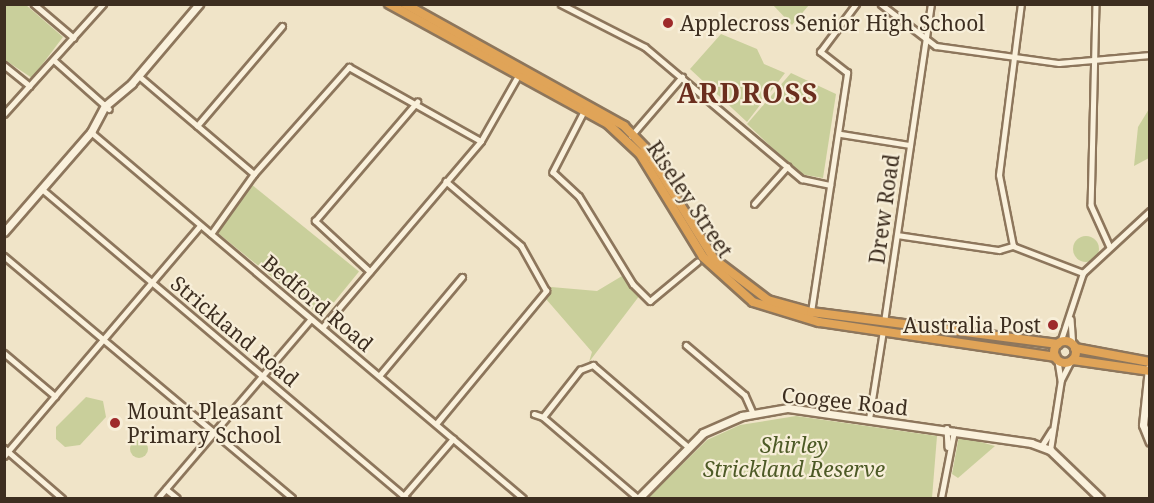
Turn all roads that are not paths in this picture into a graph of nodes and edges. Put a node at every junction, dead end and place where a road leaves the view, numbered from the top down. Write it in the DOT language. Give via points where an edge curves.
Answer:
graph roads {
  1 [pos="34,4"];
  2 [pos="102,4"];
  3 [pos="199,4"];
  4 [pos="388,4"];
  5 [pos="405,4"];
  6 [pos="561,4"];
  7 [pos="856,4"];
  8 [pos="881,4"];
  9 [pos="931,4"];
  10 [pos="1021,4"];
  11 [pos="1096,4"];
  12 [pos="417,7"];
  13 [pos="282,26"];
  14 [pos="74,38"];
  15 [pos="925,42"];
  16 [pos="1149,55"];
  17 [pos="1014,58"];
  18 [pos="55,61"];
  19 [pos="1097,62"];
  20 [pos="4,65"];
  21 [pos="521,72"];
  22 [pos="139,76"];
  23 [pos="682,77"];
  24 [pos="30,86"];
  25 [pos="417,102"];
  26 [pos="107,107"];
  27 [pos="587,108"];
  28 [pos="4,114"];
  29 [pos="197,126"];
  30 [pos="91,132"];
  31 [pos="842,134"];
  32 [pos="630,137"];
  33 [pos="481,141"];
  34 [pos="910,145"];
  35 [pos="786,167"];
  36 [pos="254,174"];
  37 [pos="446,182"];
  38 [pos="830,185"];
  39 [pos="42,189"];
  40 [pos="754,204"];
  41 [pos="1149,211"];
  42 [pos="200,226"];
  43 [pos="4,232"];
  44 [pos="211,234"];
  45 [pos="897,235"];
  46 [pos="1013,246"];
  47 [pos="1110,247"];
  48 [pos="4,256"];
  49 [pos="702,257"];
  50 [pos="370,272"];
  51 [pos="1083,273"];
  52 [pos="462,278"];
  53 [pos="152,283"];
  54 [pos="811,312"];
  55 [pos="1070,316"];
  56 [pos="311,319"];
  57 [pos="884,327"];
  58 [pos="322,328"];
  59 [pos="103,339"];
  60 [pos="1059,343"];
  61 [pos="686,345"];
  62 [pos="1074,346"];
  63 [pos="4,353"];
  64 [pos="1057,359"];
  65 [pos="1071,361"];
  66 [pos="1149,367"];
  67 [pos="263,376"];
  68 [pos="379,376"];
  69 [pos="1061,380"];
  70 [pos="55,396"];
  71 [pos="753,413"];
  72 [pos="534,414"];
  73 [pos="543,417"];
  74 [pos="869,419"];
  75 [pos="436,424"];
  76 [pos="946,428"];
  77 [pos="955,429"];
  78 [pos="1053,429"];
  79 [pos="214,433"];
  80 [pos="453,439"];
  81 [pos="1149,442"];
  82 [pos="687,445"];
  83 [pos="1041,447"];
  84 [pos="948,450"];
  85 [pos="1050,450"];
  86 [pos="6,452"];
  87 [pos="166,489"];
  88 [pos="62,498"];
  89 [pos="158,498"];
  90 [pos="177,498"];
  91 [pos="292,498"];
  92 [pos="404,498"];
  93 [pos="523,498"];
  94 [pos="639,498"];
  95 [pos="941,498"];
  96 [pos="1099,498"];
  1 -- 14 [label="street"];
  2 -- 14 [label="street"];
  3 -- 22 [label="street"];
  4 -- 21 [label="highway, Riseley Street"];
  5 -- 12 [label="highway, Riseley Street"];
  6 -- 23 [label="street" via="640,43"];
  7 -- 31 [label="street" via="820,52 847,73"];
  8 -- 15 [label="street"];
  9 -- 15 [label="street, Drew Road"];
  10 -- 17 [label="street"];
  11 -- 19 [label="street"];
  12 -- 21 [label="highway, Riseley Street"];
  13 -- 29 [label="street"];
  14 -- 18 [label="street"];
  15 -- 17 [label="street"];
  15 -- 34 [label="street, Drew Road"];
  16 -- 19 [label="street"];
  17 -- 19 [label="street"];
  17 -- 46 [label="street" via="999,175"];
  18 -- 24 [label="street"];
  18 -- 26 [label="street"];
  19 -- 47 [label="street" via="1091,205"];
  20 -- 24 [label="street"];
  21 -- 27 [label="highway, Riseley Street"];
  21 -- 33 [label="street"];
  22 -- 26 [label="street"];
  22 -- 29 [label="street"];
  23 -- 32 [label="street"];
  23 -- 35 [label="street"];
  24 -- 28 [label="street"];
  25 -- 33 [label="street"];
  25 -- 36 [label="street" via="349,67"];
  25 -- 50 [label="street" via="315,221"];
  26 -- 30 [label="street"];
  27 -- 32 [label="highway, Riseley Street"];
  27 -- 49 [label="street" via="553,172 579,196 633,284 650,301"];
  29 -- 36 [label="street"];
  30 -- 39 [label="street"];
  30 -- 42 [label="street, Bedford Road"];
  31 -- 34 [label="street"];
  31 -- 38 [label="street"];
  32 -- 49 [label="highway, Riseley Street"];
  32 -- 49 [label="highway, Riseley Street"];
  33 -- 37 [label="street"];
  34 -- 45 [label="street, Drew Road"];
  35 -- 38 [label="street" via="805,181"];
  35 -- 40 [label="street"];
  36 -- 44 [label="street"];
  37 -- 50 [label="street"];
  37 -- 75 [label="street" via="521,246 546,291"];
  38 -- 54 [label="street"];
  39 -- 43 [label="street"];
  39 -- 53 [label="street, Strickland Road"];
  41 -- 47 [label="street"];
  42 -- 44 [label="street, Bedford Road"];
  42 -- 53 [label="street"];
  44 -- 56 [label="street, Bedford Road"];
  45 -- 46 [label="street" via="999,250"];
  45 -- 57 [label="street, Drew Road"];
  46 -- 51 [label="street" via="1021,253 1064,261"];
  47 -- 51 [label="street"];
  48 -- 59 [label="street"];
  49 -- 54 [label="highway, Riseley Street" via="761,297"];
  49 -- 57 [label="highway, Riseley Street" via="738,291 773,311"];
  50 -- 58 [label="street"];
  51 -- 55 [label="street"];
  52 -- 68 [label="street"];
  53 -- 59 [label="street"];
  53 -- 67 [label="street, Strickland Road"];
  54 -- 57 [label="highway, Riseley Street"];
  55 -- 60 [label="street"];
  55 -- 62 [label="street"];
  56 -- 58 [label="street, Bedford Road"];
  56 -- 67 [label="street"];
  57 -- 60 [label="highway, Riseley Street"];
  57 -- 64 [label="highway, Riseley Street"];
  57 -- 74 [label="street, Drew Road"];
  58 -- 68 [label="street, Bedford Road"];
  59 -- 70 [label="street"];
  59 -- 79 [label="street"];
  60 -- 62 [label="highway, Riseley Street"];
  60 -- 64 [label="highway"];
  61 -- 71 [label="street" via="745,395"];
  62 -- 65 [label="highway"];
  62 -- 66 [label="highway, Riseley Street"];
  63 -- 70 [label="street"];
  64 -- 65 [label="highway, Riseley Street"];
  64 -- 69 [label="street"];
  65 -- 66 [label="highway, Riseley Street"];
  65 -- 69 [label="street"];
  66 -- 81 [label="street" via="1143,425"];
  67 -- 79 [label="street"];
  67 -- 92 [label="street, Strickland Road"];
  68 -- 75 [label="street, Bedford Road"];
  69 -- 78 [label="street"];
  70 -- 86 [label="street"];
  71 -- 74 [label="street, Coogee Road" via="788,408"];
  71 -- 82 [label="street, Coogee Road"];
  72 -- 73 [label="street"];
  73 -- 82 [label="street" via="580,370 593,365"];
  73 -- 94 [label="street"];
  74 -- 76 [label="street, Coogee Road"];
  75 -- 80 [label="street, Bedford Road"];
  76 -- 77 [label="street, Coogee Road"];
  76 -- 84 [label="street"];
  77 -- 83 [label="street, Coogee Road"];
  77 -- 84 [label="street"];
  78 -- 83 [label="street"];
  78 -- 85 [label="street"];
  79 -- 87 [label="street"];
  79 -- 91 [label="street"];
  80 -- 92 [label="street"];
  80 -- 93 [label="street, Bedford Road"];
  82 -- 94 [label="street, Coogee Road"];
  83 -- 85 [label="street, Coogee Road"];
  84 -- 95 [label="street"];
  85 -- 96 [label="street"];
  86 -- 88 [label="street"];
  87 -- 89 [label="street"];
  87 -- 90 [label="street"];
}
